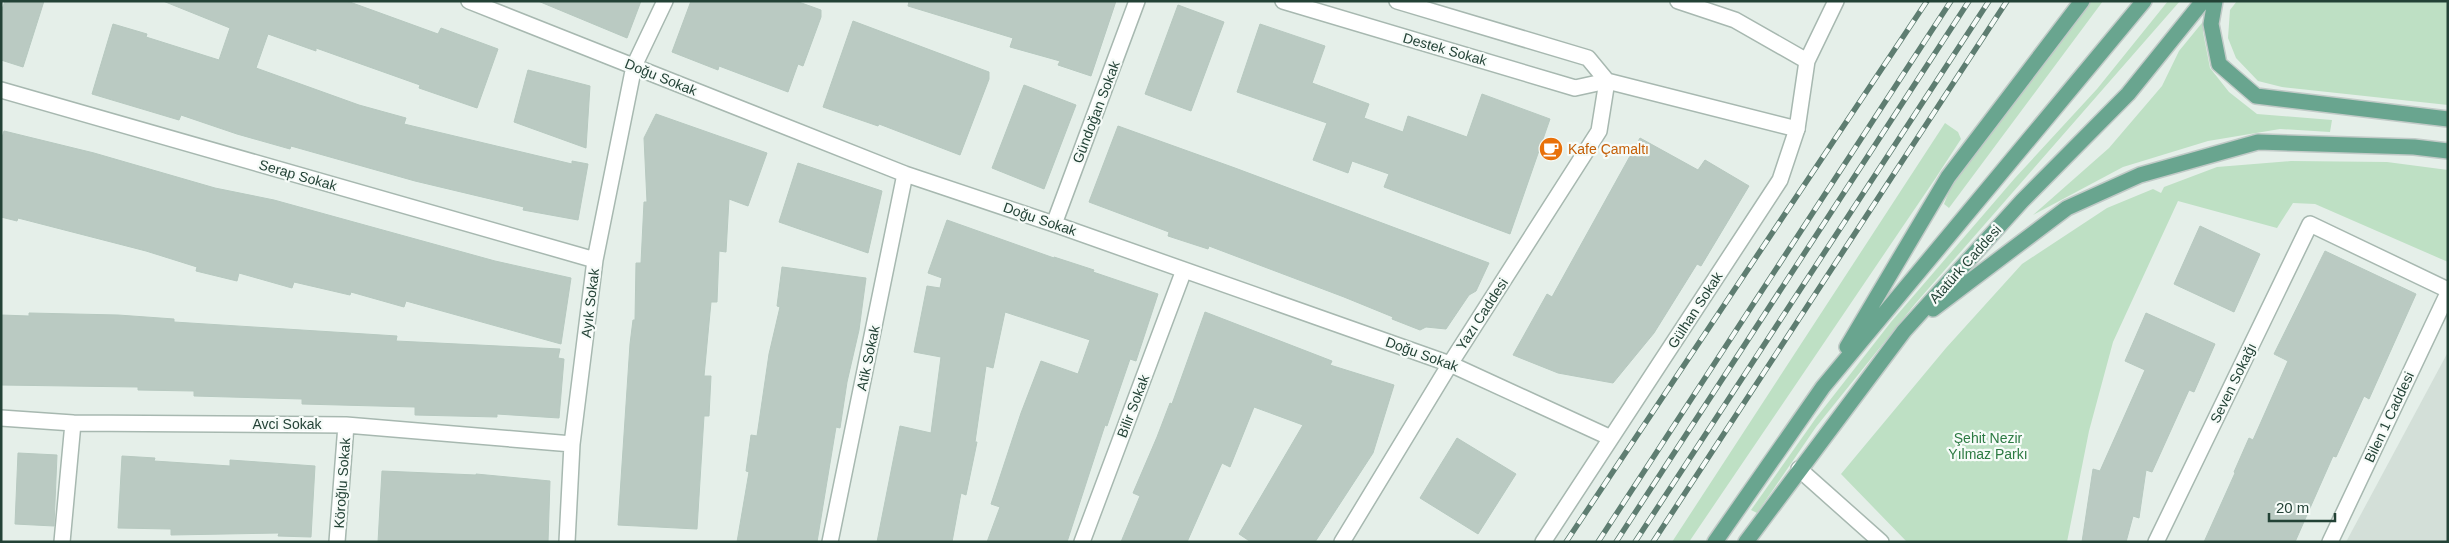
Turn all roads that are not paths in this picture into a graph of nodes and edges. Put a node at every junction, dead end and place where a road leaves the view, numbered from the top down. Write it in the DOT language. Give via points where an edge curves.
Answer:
graph roads {
  1 [pos="469,1"];
  2 [pos="665,1"];
  3 [pos="1138,1"];
  4 [pos="1283,1"];
  5 [pos="1397,1"];
  6 [pos="1678,1"];
  7 [pos="1836,1"];
  8 [pos="2082,1"];
  9 [pos="2144,1"];
  10 [pos="2202,1"];
  11 [pos="2215,1"];
  12 [pos="1807,61"];
  13 [pos="634,66"];
  14 [pos="1608,81"];
  15 [pos="1,90"];
  16 [pos="2448,120"];
  17 [pos="1797,129"];
  18 [pos="2448,151"];
  19 [pos="905,174"];
  20 [pos="1054,224"];
  21 [pos="595,260"];
  22 [pos="1184,270"];
  23 [pos="2448,292"];
  24 [pos="1904,331"];
  25 [pos="1450,364"];
  26 [pos="1823,387"];
  27 [pos="1,418"];
  28 [pos="73,423"];
  29 [pos="346,425"];
  30 [pos="1611,438"];
  31 [pos="572,444"];
  32 [pos="1799,469"];
  33 [pos="62,542"];
  34 [pos="338,542"];
  35 [pos="567,542"];
  36 [pos="830,542"];
  37 [pos="1082,542"];
  38 [pos="1342,542"];
  39 [pos="1543,542"];
  40 [pos="1715,542"];
  41 [pos="1746,542"];
  42 [pos="1881,542"];
  43 [pos="2156,542"];
  44 [pos="2330,542"];
  1 -- 13 [label="street, Doğu Sokak"];
  2 -- 13 [label="street, Ayık Sokak"];
  3 -- 20 [label="street, Gündoğan Sokak"];
  4 -- 14 [label="street, Destek Sokak" via="1575,88"];
  5 -- 14 [label="street" via="1588,58"];
  6 -- 12 [label="street" via="1734,20"];
  7 -- 12 [label="street, Gülhan Sokak"];
  8 -- 26 [label="main road" via="1948,177"];
  9 -- 26 [label="main road, Atatürk Caddesi"];
  10 -- 24 [label="main road, Atatürk Caddesi" via="2128,94 2022,201"];
  11 -- 16 [label="main road" via="2211,24 2219,64 2256,96"];
  12 -- 17 [label="street, Gülhan Sokak"];
  13 -- 19 [label="street, Doğu Sokak"];
  13 -- 21 [label="street, Ayık Sokak"];
  14 -- 17 [label="street, Destek Sokak"];
  14 -- 25 [label="street, Yazı Caddesi" via="1599,131"];
  15 -- 21 [label="street, Serap Sokak"];
  17 -- 30 [label="street, Gülhan Sokak" via="1780,180"];
  18 -- 24 [label="main road" via="2258,142 2140,175 2067,208"];
  19 -- 20 [label="street, Doğu Sokak"];
  19 -- 36 [label="street, Atik Sokak"];
  20 -- 22 [label="street, Doğu Sokak"];
  21 -- 31 [label="street, Ayık Sokak"];
  22 -- 25 [label="street, Doğu Sokak"];
  22 -- 37 [label="street, Bilir Sokak"];
  23 -- 43 [label="street, Seven Sokağı" via="2310,224"];
  23 -- 44 [label="street, Bilen 1 Caddesi"];
  24 -- 32 [label="main road, Atatürk Caddesi"];
  25 -- 30 [label="street, Doğu Sokak"];
  25 -- 38 [label="street, Yazı Caddesi"];
  26 -- 40 [label="main road, Atatürk Caddesi"];
  27 -- 28 [label="street, Avci Sokak"];
  28 -- 29 [label="street, Avci Sokak"];
  28 -- 33 [label="street"];
  29 -- 31 [label="street, Avci Sokak"];
  29 -- 34 [label="street, Köroğlu Sokak"];
  30 -- 39 [label="street, Gülhan Sokak"];
  31 -- 35 [label="street, Ayık Sokak"];
  32 -- 41 [label="main road, Atatürk Caddesi"];
  32 -- 42 [label="street"];
}
